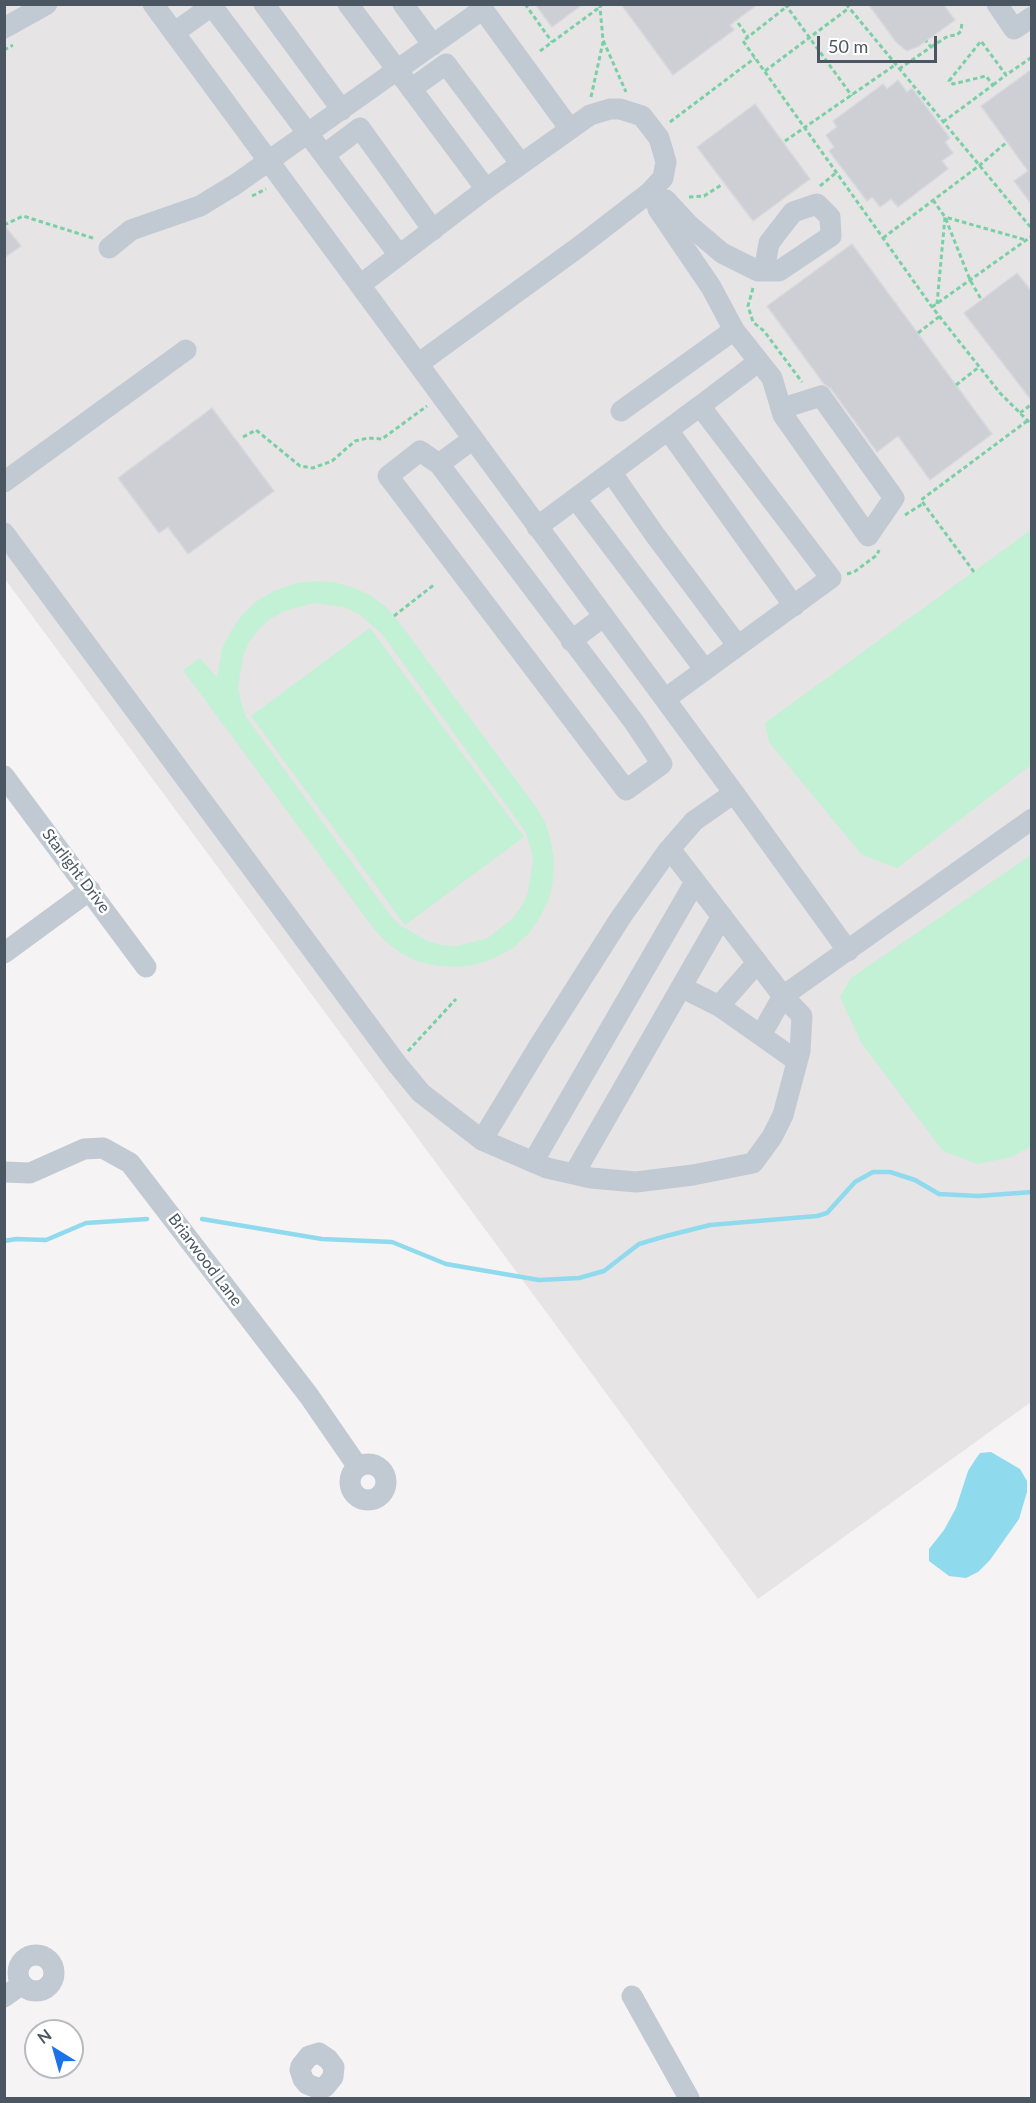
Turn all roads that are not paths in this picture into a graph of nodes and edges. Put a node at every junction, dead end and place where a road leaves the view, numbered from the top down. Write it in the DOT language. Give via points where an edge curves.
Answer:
graph roads {
  1 [pos="47,4"];
  2 [pos="153,4"];
  3 [pos="264,4"];
  4 [pos="348,4"];
  5 [pos="403,4"];
  6 [pos="997,4"];
  7 [pos="213,5"];
  8 [pos="481,7"];
  9 [pos="1032,17"];
  10 [pos="4,28"];
  11 [pos="174,33"];
  12 [pos="433,45"];
  13 [pos="397,70"];
  14 [pos="411,89"];
  15 [pos="342,110"];
  16 [pos="570,129"];
  17 [pos="308,134"];
  18 [pos="324,155"];
  19 [pos="521,164"];
  20 [pos="261,167"];
  21 [pos="486,189"];
  22 [pos="653,196"];
  23 [pos="434,230"];
  24 [pos="110,247"];
  25 [pos="399,255"];
  26 [pos="761,271"];
  27 [pos="360,285"];
  28 [pos="734,330"];
  29 [pos="186,350"];
  30 [pos="758,362"];
  31 [pos="418,364"];
  32 [pos="700,406"];
  33 [pos="783,408"];
  34 [pos="621,411"];
  35 [pos="668,430"];
  36 [pos="473,439"];
  37 [pos="440,464"];
  38 [pos="611,472"];
  39 [pos="4,482"];
  40 [pos="576,499"];
  41 [pos="537,527"];
  42 [pos="4,533"];
  43 [pos="794,606"];
  44 [pos="604,616"];
  45 [pos="571,641"];
  46 [pos="738,646"];
  47 [pos="705,670"];
  48 [pos="665,699"];
  49 [pos="4,776"];
  50 [pos="734,794"];
  51 [pos="1032,819"];
  52 [pos="670,849"];
  53 [pos="695,882"];
  54 [pos="90,890"];
  55 [pos="722,916"];
  56 [pos="848,951"];
  57 [pos="4,953"];
  58 [pos="757,963"];
  59 [pos="146,967"];
  60 [pos="681,987"];
  61 [pos="783,996"];
  62 [pos="719,1006"];
  63 [pos="761,1035"];
  64 [pos="797,1061"];
  65 [pos="482,1140"];
  66 [pos="532,1162"];
  67 [pos="4,1172"];
  68 [pos="574,1174"];
  69 [pos="358,1467"];
  70 [pos="632,1996"];
  71 [pos="689,2098"];
  1 -- 10 [label="street"];
  2 -- 11 [label="street"];
  3 -- 15 [label="street"];
  4 -- 13 [label="street"];
  5 -- 12 [label="street"];
  6 -- 9 [label="street" via="1014,30"];
  7 -- 11 [label="street"];
  7 -- 17 [label="street"];
  8 -- 12 [label="street"];
  8 -- 16 [label="street"];
  11 -- 20 [label="street"];
  12 -- 13 [label="street"];
  13 -- 14 [label="street"];
  13 -- 15 [label="street"];
  14 -- 19 [label="street" via="446,64"];
  14 -- 21 [label="street"];
  15 -- 17 [label="street"];
  16 -- 19 [label="street"];
  16 -- 22 [label="street" via="610,109 642,116 659,138 666,162"];
  17 -- 18 [label="street"];
  17 -- 20 [label="street"];
  18 -- 23 [label="street" via="360,128"];
  18 -- 25 [label="street"];
  19 -- 21 [label="street"];
  20 -- 24 [label="street" via="200,206 131,230"];
  20 -- 27 [label="street"];
  21 -- 23 [label="street"];
  22 -- 26 [label="street" via="666,200 722,253"];
  22 -- 28 [label="street"];
  22 -- 31 [label="street"];
  23 -- 25 [label="street"];
  25 -- 27 [label="street"];
  27 -- 31 [label="street"];
  28 -- 30 [label="street"];
  28 -- 34 [label="street"];
  29 -- 39 [label="street"];
  30 -- 32 [label="street"];
  30 -- 33 [label="street" via="772,378"];
  31 -- 36 [label="street"];
  32 -- 35 [label="street"];
  32 -- 43 [label="street" via="831,578"];
  33 -- 33 [label="street" via="783,415 868,536 894,498 821,396"];
  35 -- 38 [label="street"];
  35 -- 43 [label="street"];
  36 -- 37 [label="street"];
  36 -- 41 [label="street"];
  37 -- 45 [label="street"];
  37 -- 45 [label="street" via="420,451 388,476 626,790 662,764"];
  38 -- 40 [label="street"];
  38 -- 46 [label="street"];
  40 -- 41 [label="street"];
  40 -- 47 [label="street"];
  41 -- 44 [label="street"];
  42 -- 65 [label="street" via="397,1064 421,1093"];
  43 -- 46 [label="street"];
  44 -- 45 [label="street"];
  44 -- 48 [label="street"];
  46 -- 47 [label="street"];
  47 -- 48 [label="street"];
  48 -- 50 [label="street"];
  49 -- 54 [label="street, Starlight Drive"];
  50 -- 52 [label="street" via="694,821"];
  50 -- 56 [label="street"];
  51 -- 56 [label="street"];
  52 -- 53 [label="street"];
  52 -- 65 [label="street" via="621,917"];
  53 -- 55 [label="street"];
  53 -- 66 [label="street"];
  54 -- 57 [label="street"];
  54 -- 59 [label="street, Starlight Drive"];
  55 -- 58 [label="street"];
  55 -- 60 [label="street"];
  56 -- 61 [label="street"];
  58 -- 61 [label="street"];
  58 -- 62 [label="street"];
  60 -- 62 [label="street"];
  60 -- 68 [label="street"];
  61 -- 63 [label="street"];
  61 -- 64 [label="street" via="802,1016"];
  62 -- 63 [label="street"];
  63 -- 64 [label="street"];
  64 -- 68 [label="street" via="783,1115 753,1163 636,1182"];
  65 -- 66 [label="street"];
  66 -- 68 [label="street"];
  67 -- 69 [label="street, Briarwood Lane" via="30,1173 84,1149 104,1148 130,1164 309,1396"];
  70 -- 71 [label="street"];
}
